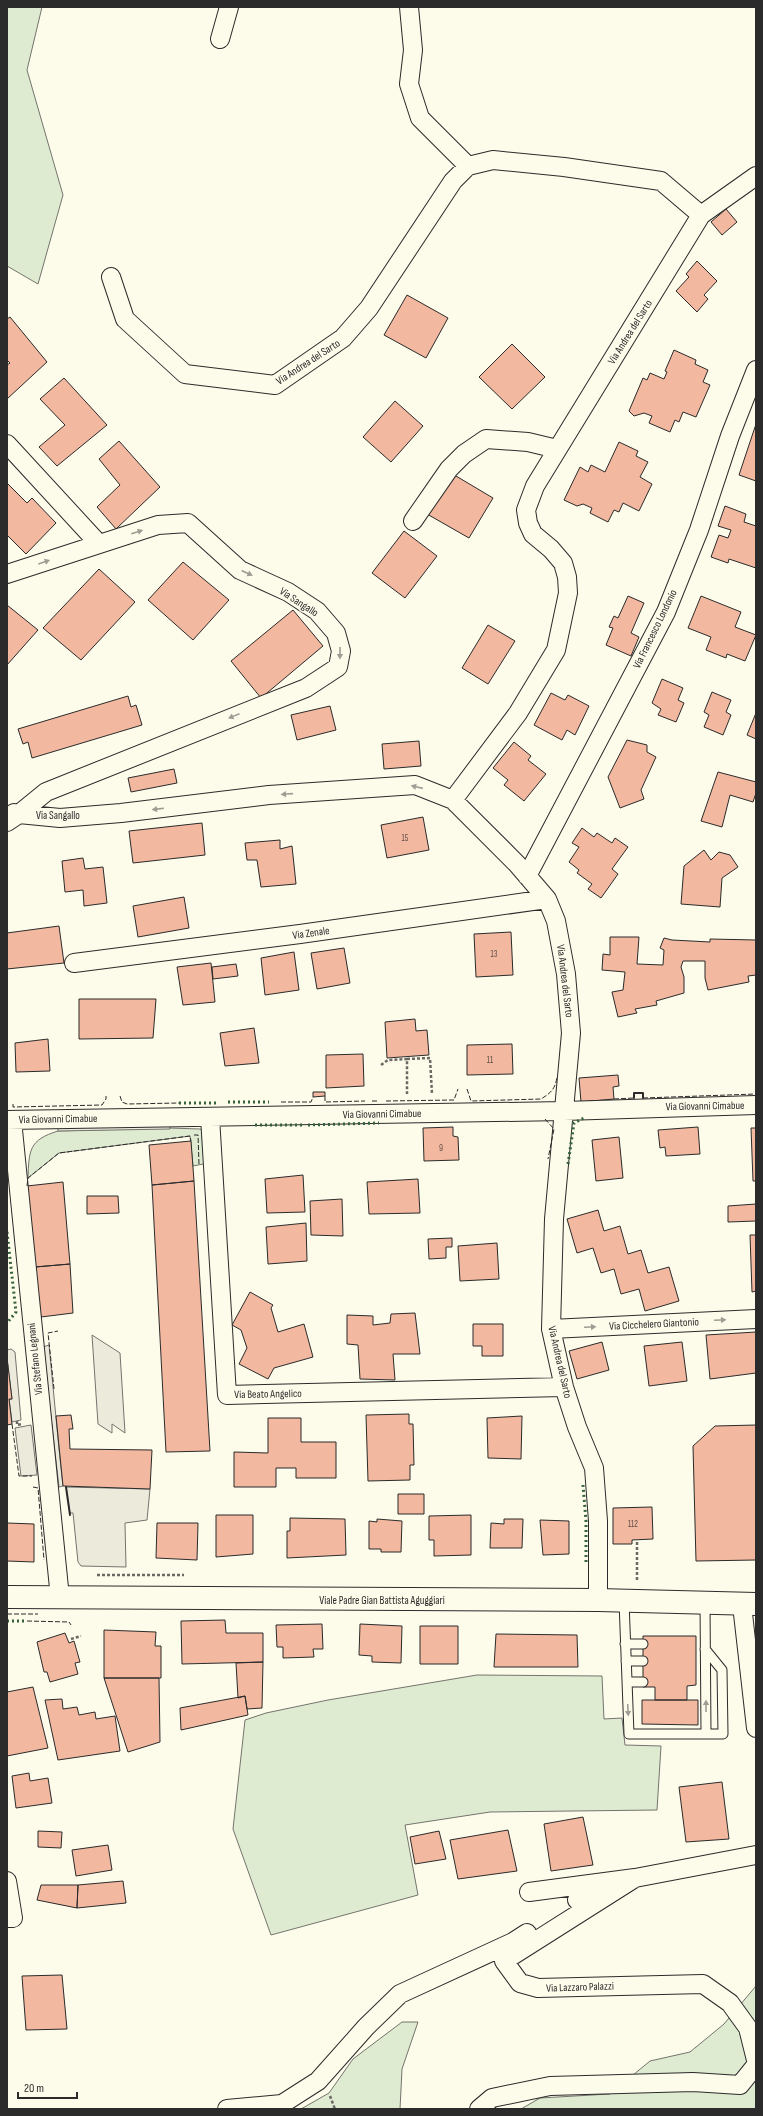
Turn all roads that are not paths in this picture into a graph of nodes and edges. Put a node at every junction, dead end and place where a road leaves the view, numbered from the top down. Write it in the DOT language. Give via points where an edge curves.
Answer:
graph roads {
  1 [pos="229,7"];
  2 [pos="409,7"];
  3 [pos="220,39"];
  4 [pos="468,166"];
  5 [pos="756,176"];
  6 [pos="701,215"];
  7 [pos="111,277"];
  8 [pos="756,370"];
  9 [pos="7,444"];
  10 [pos="557,448"];
  11 [pos="413,521"];
  12 [pos="99,544"];
  13 [pos="7,574"];
  14 [pos="453,800"];
  15 [pos="11,816"];
  16 [pos="528,876"];
  17 [pos="547,899"];
  18 [pos="74,962"];
  19 [pos="756,1105"];
  20 [pos="564,1111"];
  21 [pos="210,1117"];
  22 [pos="10,1120"];
  23 [pos="756,1319"];
  24 [pos="551,1328"];
  25 [pos="564,1387"];
  26 [pos="7,1598"];
  27 [pos="60,1598"];
  28 [pos="598,1600"];
  29 [pos="624,1601"];
  30 [pos="705,1603"];
  31 [pos="749,1604"];
  32 [pos="625,1644"];
  33 [pos="643,1644"];
  34 [pos="702,1645"];
  35 [pos="643,1660"];
  36 [pos="626,1661"];
  37 [pos="706,1679"];
  38 [pos="696,1680"];
  39 [pos="627,1682"];
  40 [pos="643,1682"];
  41 [pos="756,1728"];
  42 [pos="706,1734"];
  43 [pos="756,1855"];
  44 [pos="635,1878"];
  45 [pos="7,1881"];
  46 [pos="605,1882"];
  47 [pos="529,1892"];
  48 [pos="7,1918"];
  49 [pos="756,2060"];
  50 [pos="756,2065"];
  51 [pos="227,2109"];
  52 [pos="479,2109"];
  1 -- 3 [label="street"];
  2 -- 4 [label="street" via="413,50 409,84 420,118"];
  4 -- 6 [label="street" via="494,160 661,181"];
  4 -- 7 [label="street, Via Andrea del Sarto" via="454,181 369,308 343,338 275,385 185,374 125,319"];
  5 -- 6 [label="street, Via Andrea del Sarto"];
  6 -- 10 [label="street, Via Andrea del Sarto"];
  8 -- 16 [label="street, Via Francesco Londonio" via="730,436 700,530 666,612"];
  9 -- 12 [label="street"];
  10 -- 11 [label="street" via="528,442 486,439 449,468"];
  10 -- 14 [label="street, Via Andrea del Sarto" via="535,486 526,510 533,534 563,564 566,577 568,593 556,650 518,713"];
  13 -- 12 [label="street, Via Sangallo, one-way"];
  12 -- 15 [label="street, Via Sangallo, one-way" via="158,525 188,523 240,570 288,592 317,611 336,633 341,651 338,667 306,688 46,792"];
  14 -- 15 [label="street, Via Sangallo, one-way" via="415,785 269,795 60,818"];
  14 -- 16 [label="street, Via Andrea del Sarto"];
  16 -- 17 [label="street, Via Andrea del Sarto"];
  17 -- 18 [label="street, Via Zenale" via="307,933"];
  17 -- 20 [label="street, Via Andrea del Sarto" via="556,921 565,966 571,1033"];
  19 -- 20 [label="street, Via Giovanni Cimabue"];
  20 -- 21 [label="street, Via Giovanni Cimabue"];
  20 -- 24 [label="street, Via Andrea del Sarto" via="554,1219"];
  21 -- 22 [label="street, Via Giovanni Cimabue"];
  21 -- 25 [label="street, Via Beato Angelico" via="227,1396"];
  22 -- 27 [label="street, Via Stefano Legnani"];
  24 -- 23 [label="street, Via Cicchelero Giantonio, one-way"];
  24 -- 25 [label="street, Via Andrea del Sarto"];
  25 -- 28 [label="street, Via Andrea del Sarto" via="594,1468 598,1521"];
  26 -- 27 [label="main road, Viale Padre Gian Battista Aguggiari"];
  27 -- 28 [label="main road, Viale Padre Gian Battista Aguggiari"];
  28 -- 29 [label="main road, Viale Padre Gian Battista Aguggiari"];
  29 -- 30 [label="main road, Viale Padre Gian Battista Aguggiari"];
  29 -- 32 [label="lane"];
  30 -- 31 [label="main road, Viale Padre Gian Battista Aguggiari"];
  30 -- 34 [label="lane"];
  31 -- 41 [label="street"];
  32 -- 33 [label="lane"];
  32 -- 36 [label="lane"];
  34 -- 37 [label="lane" via="701,1660"];
  34 -- 42 [label="lane" via="722,1670 723,1734"];
  35 -- 36 [label="lane"];
  36 -- 39 [label="lane"];
  37 -- 38 [label="lane"];
  42 -- 37 [label="lane, one-way"];
  39 -- 40 [label="lane"];
  39 -- 42 [label="lane, one-way" via="629,1734"];
  43 -- 44 [label="street, Via Lazzaro Palazzi"];
  44 -- 46 [label="street, Via Lazzaro Palazzi"];
  44 -- 49 [label="street, Via Lazzaro Palazzi" via="504,1961 520,1983 538,1988 703,1984 730,2003 748,2028"];
  45 -- 48 [label="street" via="13,1918"];
  46 -- 47 [label="street, Via Lazzaro Palazzi"];
  46 -- 51 [label="street, Via Lazzaro Palazzi" via="512,1942 400,1994 366,2027 318,2081 282,2104"];
  50 -- 52 [label="street" via="740,2085 693,2082 550,2086 492,2098"];
}
